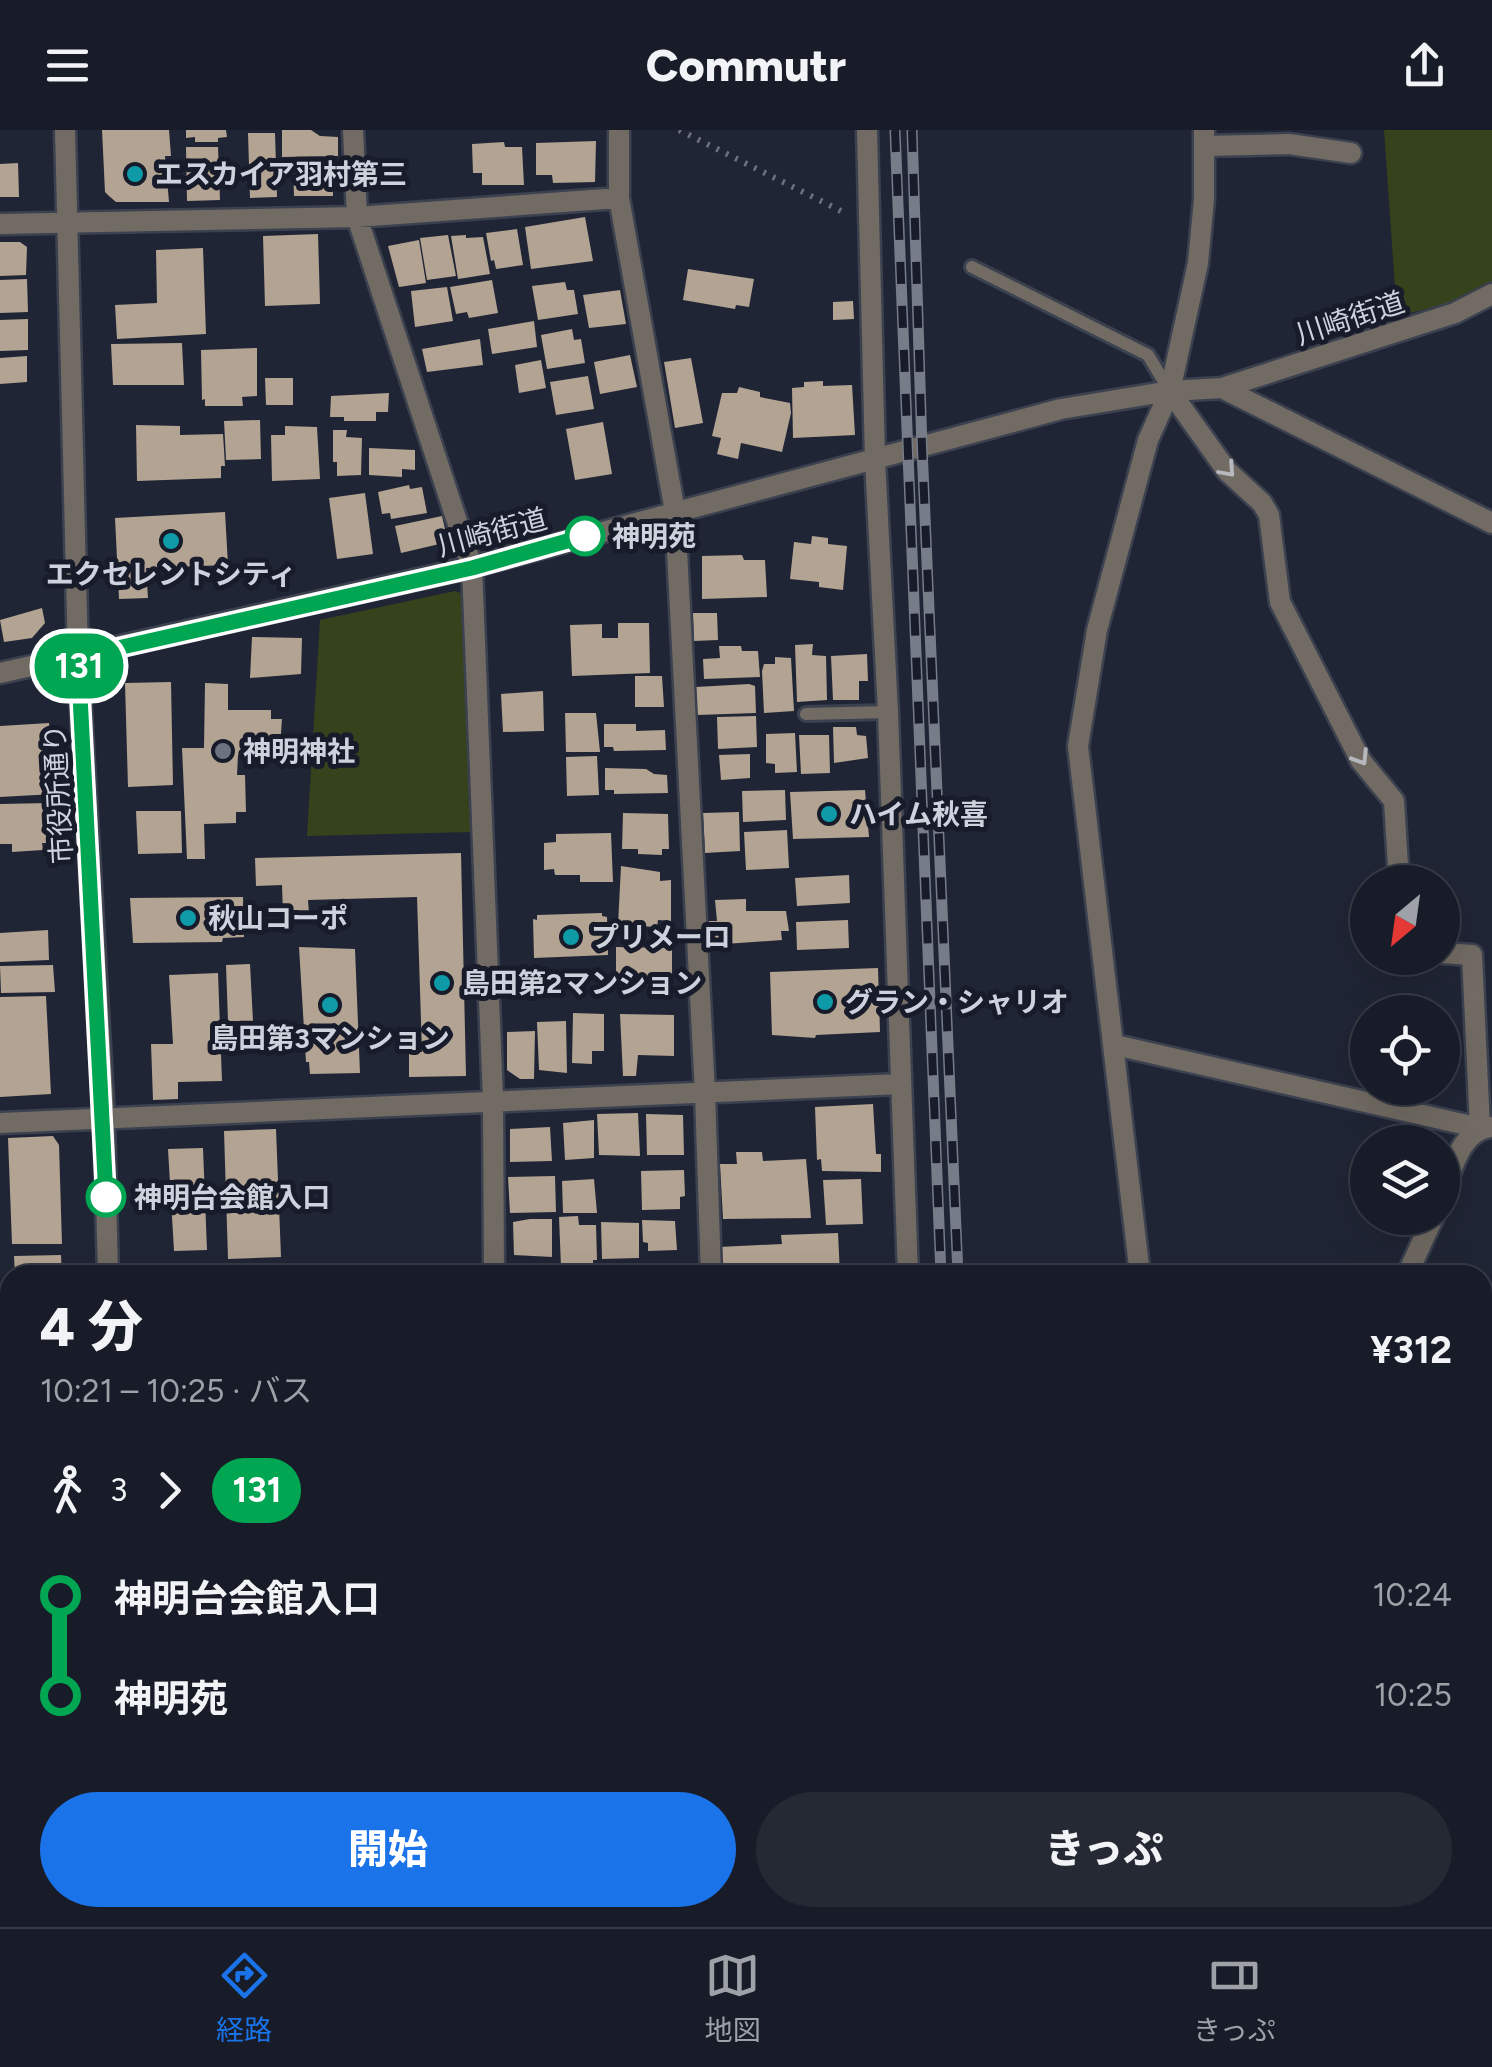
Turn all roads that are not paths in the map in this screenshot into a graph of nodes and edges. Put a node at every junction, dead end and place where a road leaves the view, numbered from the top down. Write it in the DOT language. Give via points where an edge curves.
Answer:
graph roads {
  1 [pos="64,130"];
  2 [pos="354,130"];
  3 [pos="619,130"];
  4 [pos="867,130"];
  5 [pos="1205,138"];
  6 [pos="1351,153"];
  7 [pos="619,198"];
  8 [pos="357,217"];
  9 [pos="68,220"];
  10 [pos="0,224"];
  11 [pos="972,268"];
  12 [pos="1492,294"];
  13 [pos="1222,388"];
  14 [pos="1170,391"];
  15 [pos="875,460"];
  16 [pos="675,512"];
  17 [pos="1492,523"];
  18 [pos="472,568"];
  19 [pos="78,657"];
  20 [pos="0,673"];
  21 [pos="888,712"];
  22 [pos="806,714"];
  23 [pos="1399,865"];
  24 [pos="1460,955"];
  25 [pos="1115,1044"];
  26 [pos="901,1084"];
  27 [pos="705,1092"];
  28 [pos="492,1100"];
  29 [pos="104,1118"];
  30 [pos="0,1122"];
  31 [pos="1486,1128"];
  32 [pos="1460,1150"];
  33 [pos="1425,1235"];
  34 [pos="108,1265"];
  35 [pos="494,1265"];
  36 [pos="711,1265"];
  37 [pos="908,1265"];
  38 [pos="1139,1265"];
  39 [pos="1412,1265"];
  1 -- 9 [label="street, 市役所通り"];
  2 -- 8 [label="street"];
  3 -- 7 [label="street"];
  4 -- 15 [label="street"];
  5 -- 6 [label="street"];
  5 -- 14 [label="street" via="1198,263"];
  7 -- 8 [label="street"];
  7 -- 16 [label="street"];
  8 -- 9 [label="street"];
  8 -- 18 [label="street"];
  9 -- 10 [label="street"];
  9 -- 19 [label="street, 市役所通り"];
  11 -- 14 [label="lane" via="1148,355"];
  12 -- 13 [label="street, 川崎街道" via="1455,313"];
  13 -- 14 [label="street, 川崎街道"];
  13 -- 17 [label="street"];
  14 -- 15 [label="street, 川崎街道" via="1061,410"];
  14 -- 23 [label="street, one-way" via="1227,471 1269,515 1280,602 1360,761 1394,801"];
  14 -- 25 [label="street" via="1148,440 1097,630 1078,746"];
  15 -- 16 [label="street, 川崎街道"];
  15 -- 21 [label="street"];
  16 -- 18 [label="street, 川崎街道"];
  16 -- 27 [label="street"];
  18 -- 19 [label="street, 川崎街道"];
  18 -- 28 [label="street"];
  19 -- 20 [label="street, 川崎街道"];
  19 -- 29 [label="street, 市役所通り"];
  21 -- 22 [label="lane"];
  21 -- 26 [label="street"];
  24 -- 31 [label="street" via="1472,956"];
  25 -- 31 [label="street"];
  25 -- 38 [label="street"];
  26 -- 27 [label="street"];
  26 -- 37 [label="street"];
  27 -- 28 [label="street"];
  27 -- 36 [label="street"];
  28 -- 29 [label="street"];
  28 -- 35 [label="street"];
  29 -- 30 [label="street"];
  29 -- 34 [label="street, 市役所通り"];
  31 -- 32 [label="street"];
  33 -- 39 [label="street"];
}
